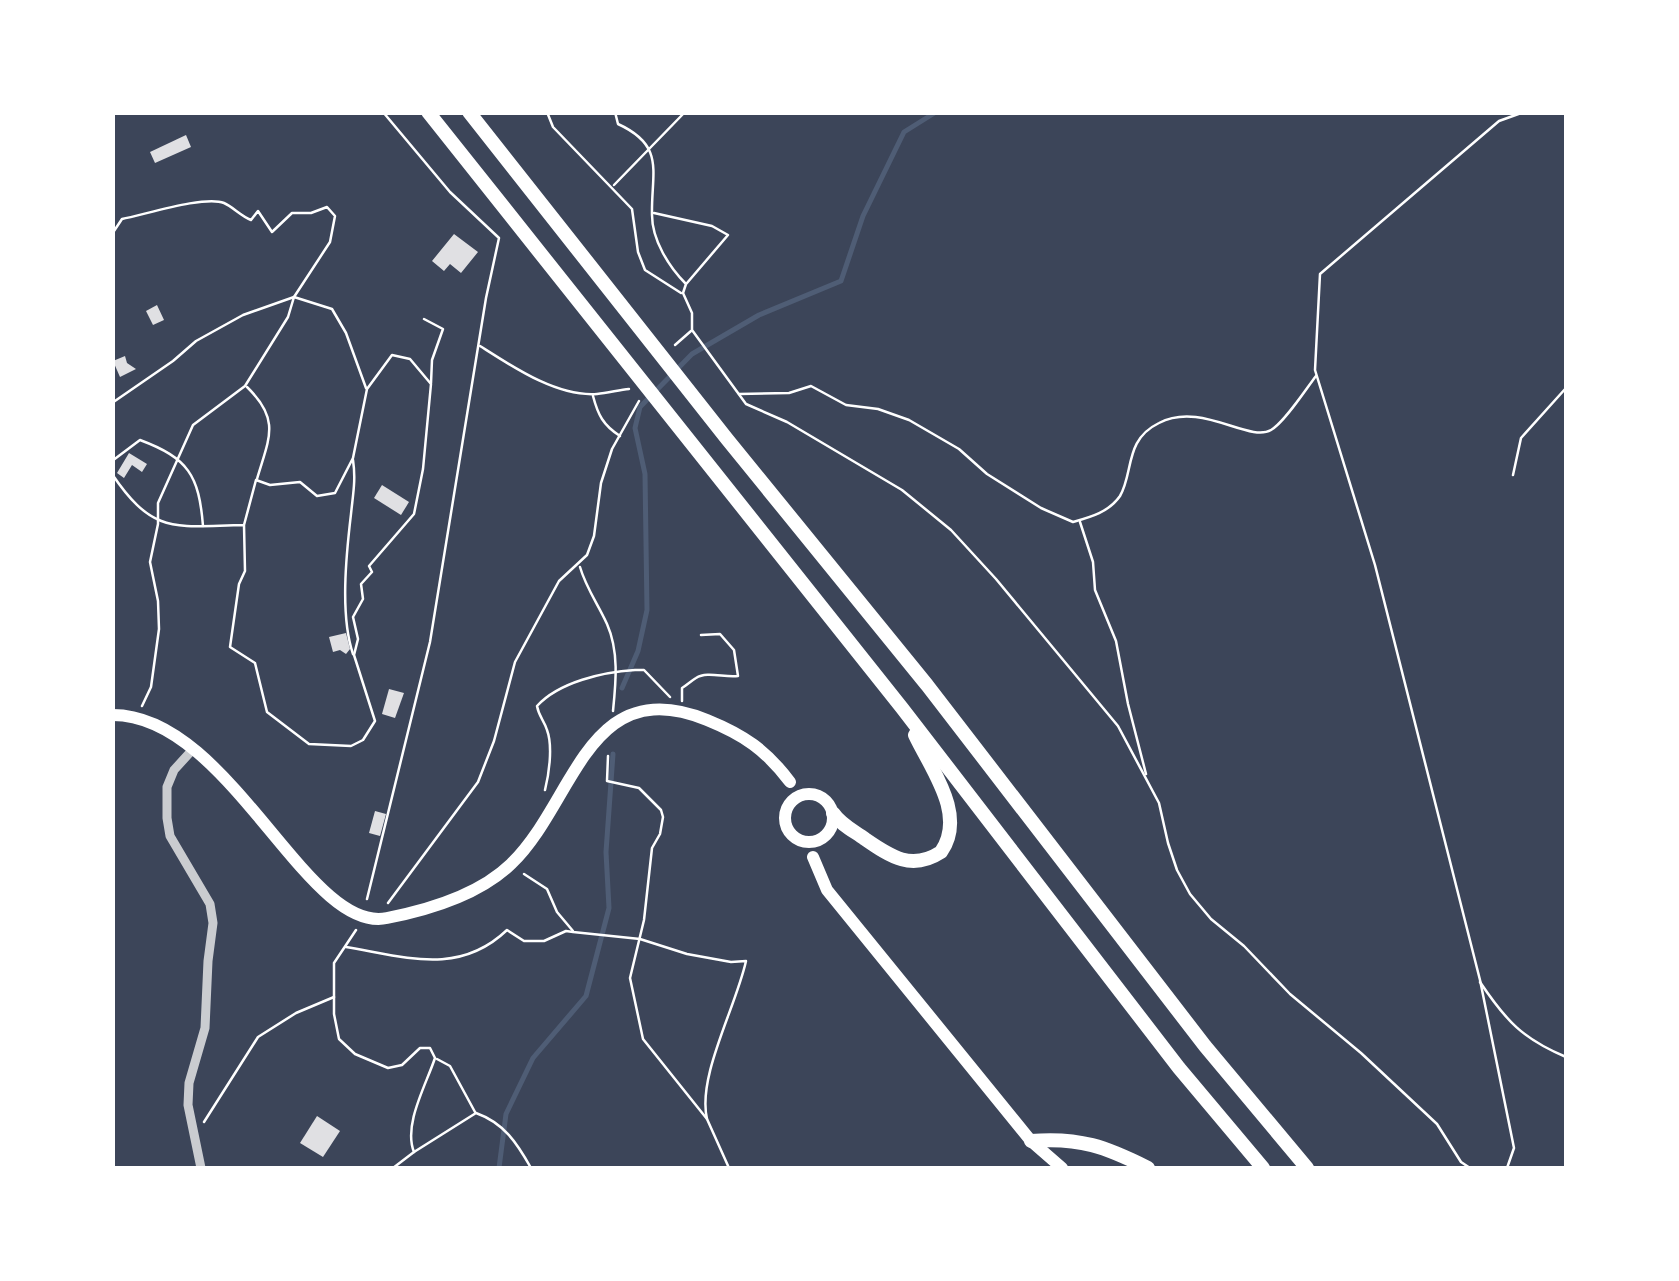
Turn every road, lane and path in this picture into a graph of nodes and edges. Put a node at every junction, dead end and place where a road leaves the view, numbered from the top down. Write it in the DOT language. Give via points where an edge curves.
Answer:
graph roads {
  1 [pos="383,112"];
  2 [pos="428,112"];
  3 [pos="469,112"];
  4 [pos="548,112"];
  5 [pos="615,112"];
  6 [pos="685,112"];
  7 [pos="1524,112"];
  8 [pos="650,148"];
  9 [pos="612,186"];
  10 [pos="652,212"];
  11 [pos="112,234"];
  12 [pos="686,284"];
  13 [pos="683,294"];
  14 [pos="294,297"];
  15 [pos="424,318"];
  16 [pos="692,330"];
  17 [pos="478,345"];
  18 [pos="668,352"];
  19 [pos="1317,375"];
  20 [pos="431,384"];
  21 [pos="246,386"];
  22 [pos="1566,388"];
  23 [pos="367,390"];
  24 [pos="592,394"];
  25 [pos="738,394"];
  26 [pos="112,403"];
  27 [pos="620,436"];
  28 [pos="352,458"];
  29 [pos="179,459"];
  30 [pos="112,461"];
  31 [pos="112,474"];
  32 [pos="1513,475"];
  33 [pos="256,480"];
  34 [pos="1079,520"];
  35 [pos="158,524"];
  36 [pos="244,525"];
  37 [pos="203,526"];
  38 [pos="579,565"];
  39 [pos="354,655"];
  40 [pos="147,695"];
  41 [pos="902,708"];
  42 [pos="613,714"];
  43 [pos="112,715"];
  44 [pos="194,748"];
  45 [pos="608,756"];
  46 [pos="1148,779"];
  47 [pos="790,782"];
  48 [pos="810,794"];
  49 [pos="789,804"];
  50 [pos="833,813"];
  51 [pos="797,839"];
  52 [pos="820,840"];
  53 [pos="813,857"];
  54 [pos="510,866"];
  55 [pos="363,918"];
  56 [pos="573,932"];
  57 [pos="640,939"];
  58 [pos="345,947"];
  59 [pos="1480,980"];
  60 [pos="334,997"];
  61 [pos="436,1058"];
  62 [pos="1566,1058"];
  63 [pos="476,1113"];
  64 [pos="707,1119"];
  65 [pos="195,1135"];
  66 [pos="1032,1141"];
  67 [pos="414,1152"];
  68 [pos="201,1168"];
  69 [pos="394,1168"];
  70 [pos="531,1168"];
  71 [pos="729,1168"];
  72 [pos="1062,1168"];
  73 [pos="1148,1168"];
  74 [pos="1263,1168"];
  75 [pos="1307,1168"];
  76 [pos="1470,1168"];
  77 [pos="1507,1168"];
  1 -- 17 [label="path" via="499,238"];
  2 -- 41 [label="highway"];
  3 -- 75 [label="highway"];
  4 -- 9 [label="path" via="553,126"];
  5 -- 8 [label="path" via="618,124"];
  6 -- 8 [label="path"];
  7 -- 19 [label="path" via="1498,121 1320,274"];
  8 -- 9 [label="path"];
  8 -- 10 [label="path"];
  9 -- 13 [label="path" via="632,209 645,270"];
  10 -- 12 [label="path" via="670,268"];
  10 -- 12 [label="path" via="728,235"];
  11 -- 14 [label="path" via="122,220 206,202 224,203 251,220 258,210 272,232 292,214 328,206 335,216 330,242"];
  12 -- 13 [label="path"];
  13 -- 16 [label="path"];
  14 -- 21 [label="path"];
  14 -- 23 [label="path" via="332,309"];
  14 -- 26 [label="path" via="196,341"];
  15 -- 20 [label="path" via="443,329"];
  16 -- 18 [label="path"];
  16 -- 25 [label="path"];
  17 -- 24 [label="path" via="538,381"];
  17 -- 55 [label="path" via="430,642"];
  19 -- 34 [label="path" via="1272,430 1256,434 1178,414 1153,425 1130,454 1120,495 1101,514"];
  19 -- 59 [label="path" via="1375,566"];
  20 -- 23 [label="path" via="410,359 392,355"];
  20 -- 39 [label="path" via="414,514 369,566 353,617"];
  21 -- 29 [label="path" via="193,425"];
  21 -- 33 [label="path" via="272,427"];
  22 -- 32 [label="path" via="1521,438"];
  23 -- 28 [label="path"];
  24 -- 27 [label="path" via="606,427"];
  24 -- 27 [label="path" via="643,392"];
  25 -- 34 [label="path" via="789,394 810,386 846,405 909,420 1040,508"];
  25 -- 46 [label="path" via="902,490 951,530 1118,726"];
  27 -- 38 [label="path" via="601,483 594,536"];
  28 -- 33 [label="path" via="335,493 317,496 300,482"];
  28 -- 39 [label="path" via="357,482 345,631"];
  29 -- 30 [label="path" via="140,440"];
  29 -- 35 [label="path" via="158,504"];
  29 -- 37 [label="path" via="194,477"];
  31 -- 35 [label="path"];
  33 -- 36 [label="path"];
  34 -- 46 [label="path"];
  35 -- 37 [label="path"];
  35 -- 40 [label="path" via="150,562 160,629"];
  36 -- 37 [label="path"];
  36 -- 39 [label="path" via="244,571 230,646 255,663 267,712 309,744 351,746 363,740 375,720"];
  38 -- 42 [label="path" via="609,628"];
  38 -- 55 [label="path" via="559,581 528,632 478,782 390,901"];
  41 -- 50 [label="highway" via="945,796 951,821 945,848 906,862"];
  41 -- 74 [label="highway"];
  43 -- 44 [label="main road" via="153,722"];
  44 -- 55 [label="main road" via="321,887"];
  44 -- 65 [label="street" via="174,770 167,818 213,923 205,1028 189,1083"];
  45 -- 57 [label="path" via="608,782 638,788 664,817 652,848"];
  46 -- 76 [label="path" via="1177,870 1201,906 1437,1124"];
  47 -- 48 [label="main road"];
  47 -- 49 [label="main road"];
  47 -- 54 [label="main road" via="771,756 716,724 680,708 638,713 594,740"];
  48 -- 49 [label="main road"];
  48 -- 50 [label="main road"];
  49 -- 51 [label="main road" via="786,827"];
  50 -- 52 [label="main road"];
  51 -- 52 [label="main road"];
  51 -- 53 [label="main road"];
  52 -- 53 [label="main road"];
  53 -- 66 [label="main road" via="828,890"];
  54 -- 55 [label="main road" via="435,904 382,920"];
  54 -- 56 [label="path" via="547,889"];
  55 -- 58 [label="path"];
  56 -- 57 [label="path"];
  56 -- 58 [label="path" via="524,941 507,930 488,948 446,959"];
  57 -- 64 [label="path" via="630,978 643,1039"];
  57 -- 64 [label="path" via="687,954 746,961 710,1064"];
  58 -- 60 [label="path" via="334,963"];
  59 -- 62 [label="path" via="1530,1041"];
  59 -- 77 [label="path" via="1514,1148"];
  60 -- 61 [label="path" via="338,1039 355,1054 388,1068 420,1048 430,1048"];
  60 -- 65 [label="path" via="258,1037"];
  61 -- 63 [label="path" via="450,1066"];
  61 -- 67 [label="path" via="411,1129"];
  63 -- 67 [label="path"];
  63 -- 70 [label="path" via="506,1130"];
  64 -- 71 [label="path"];
  65 -- 68 [label="street"];
  66 -- 72 [label="main road"];
  66 -- 73 [label="highway" via="1101,1145"];
  67 -- 69 [label="path"];
}
